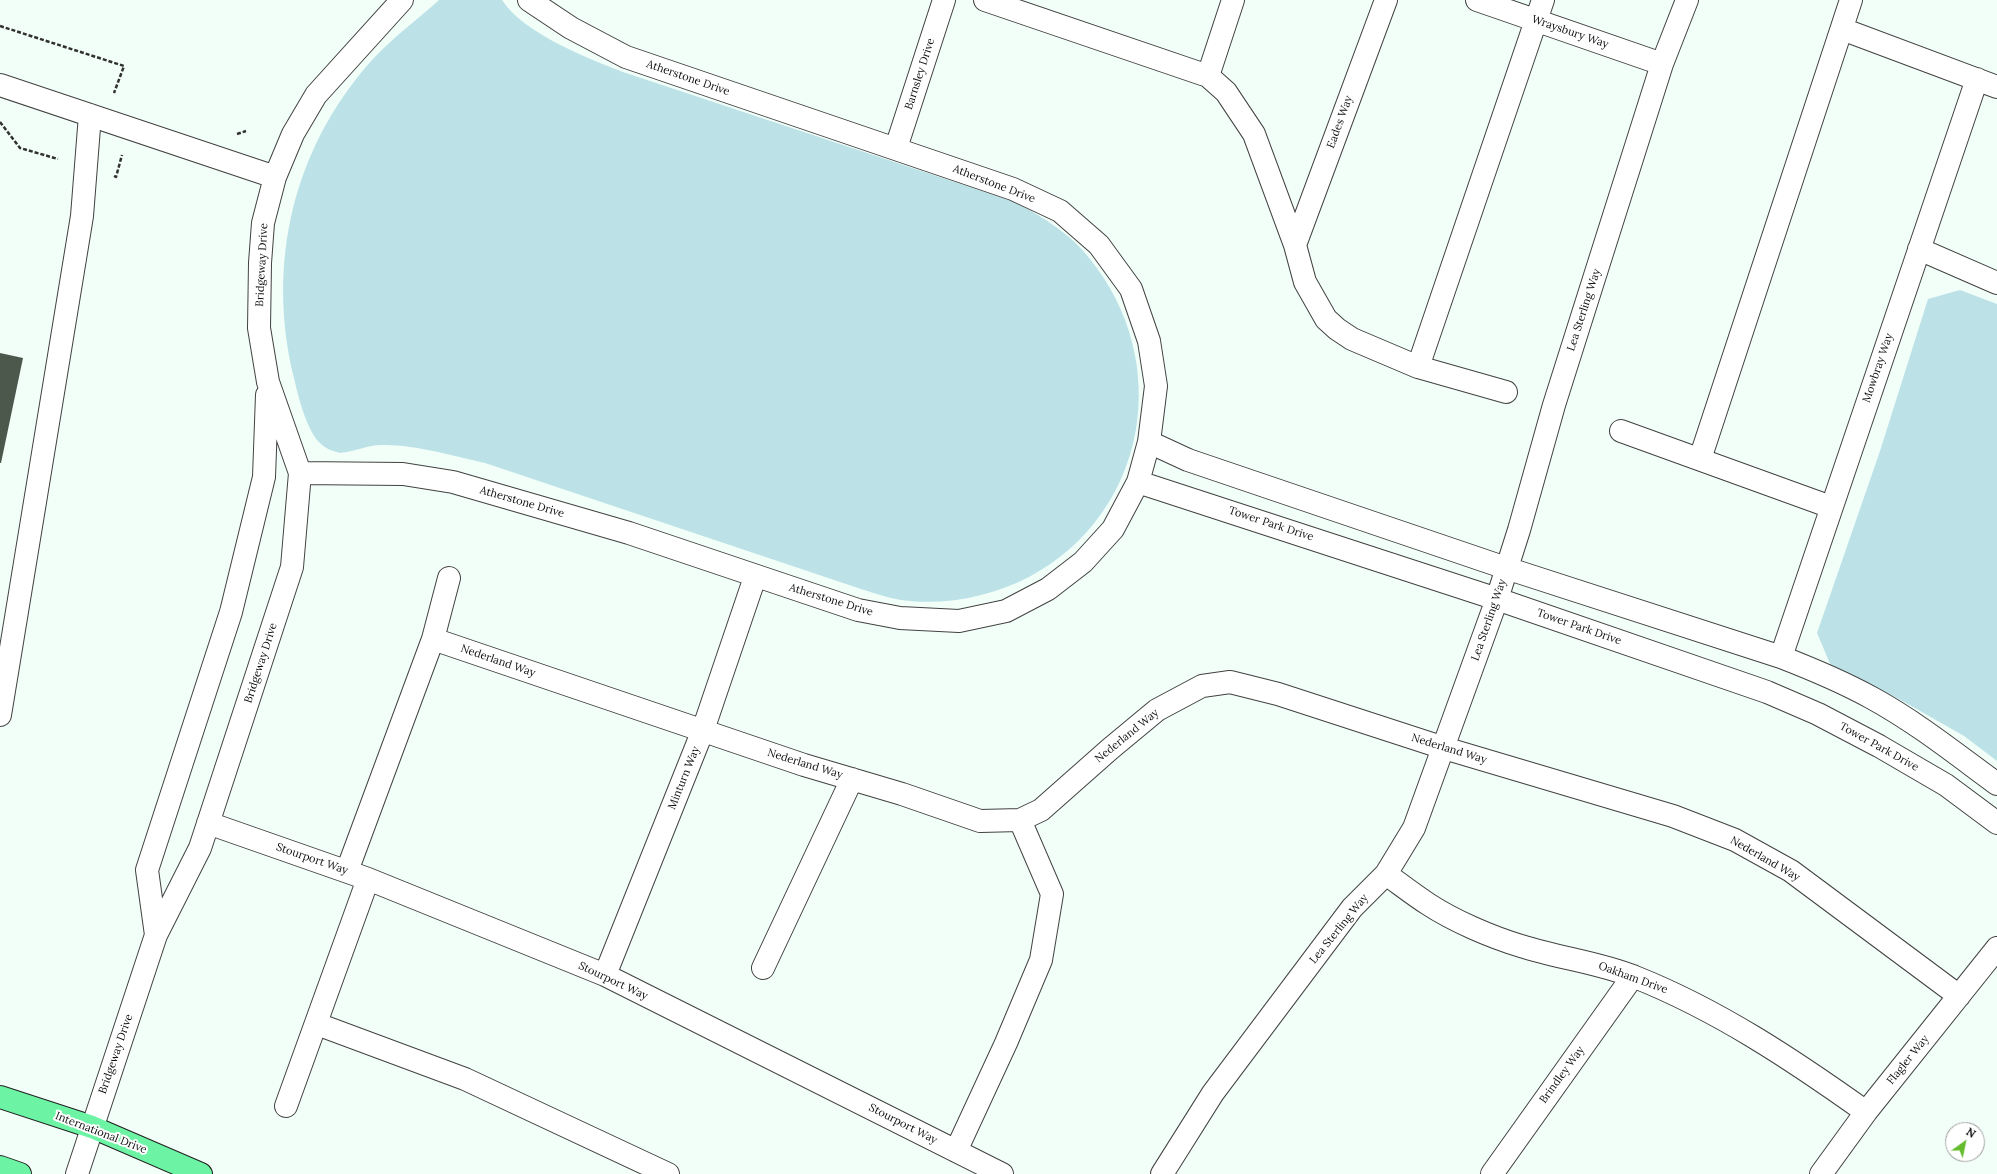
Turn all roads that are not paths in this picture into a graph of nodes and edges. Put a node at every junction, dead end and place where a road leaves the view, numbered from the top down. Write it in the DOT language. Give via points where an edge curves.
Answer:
graph roads {
  1 [pos="402,0"];
  2 [pos="529,0"];
  3 [pos="944,0"];
  4 [pos="985,0"];
  5 [pos="1233,0"];
  6 [pos="1386,0"];
  7 [pos="1477,0"];
  8 [pos="1543,0"];
  9 [pos="1687,0"];
  10 [pos="1851,0"];
  11 [pos="1536,20"];
  12 [pos="1842,29"];
  13 [pos="1662,64"];
  14 [pos="1208,76"];
  15 [pos="1977,79"];
  16 [pos="0,85"];
  17 [pos="1997,87"];
  18 [pos="90,115"];
  19 [pos="896,148"];
  20 [pos="275,177"];
  21 [pos="1295,245"];
  22 [pos="1919,249"];
  23 [pos="1997,284"];
  24 [pos="1418,367"];
  25 [pos="268,382"];
  26 [pos="1506,392"];
  27 [pos="1620,431"];
  28 [pos="1149,442"];
  29 [pos="1700,459"];
  30 [pos="300,473"];
  31 [pos="1138,482"];
  32 [pos="1831,507"];
  33 [pos="1506,568"];
  34 [pos="755,577"];
  35 [pos="449,578"];
  36 [pos="1497,599"];
  37 [pos="433,639"];
  38 [pos="1781,657"];
  39 [pos="0,715"];
  40 [pos="703,730"];
  41 [pos="1444,748"];
  42 [pos="852,779"];
  43 [pos="1997,784"];
  44 [pos="1020,820"];
  45 [pos="208,823"];
  46 [pos="1997,823"];
  47 [pos="347,871"];
  48 [pos="1386,874"];
  49 [pos="368,879"];
  50 [pos="156,935"];
  51 [pos="1997,948"];
  52 [pos="763,968"];
  53 [pos="605,975"];
  54 [pos="1633,976"];
  55 [pos="1959,996"];
  56 [pos="317,1024"];
  57 [pos="0,1097"];
  58 [pos="286,1106"];
  59 [pos="1866,1112"];
  60 [pos="92,1127"];
  61 [pos="956,1151"];
  62 [pos="0,1167"];
  63 [pos="20,1174"];
  64 [pos="77,1174"];
  65 [pos="201,1174"];
  66 [pos="668,1174"];
  67 [pos="1002,1174"];
  68 [pos="1162,1174"];
  69 [pos="1492,1174"];
  70 [pos="1821,1174"];
  1 -- 20 [label="street, Bridgeway Drive" via="316,95 292,134"];
  2 -- 19 [label="street, Atherstone Drive" via="571,28 626,56"];
  3 -- 19 [label="street, Barnsley Drive"];
  4 -- 14 [label="street"];
  5 -- 14 [label="street"];
  6 -- 21 [label="street, Eades Way"];
  7 -- 11 [label="street, Wraysbury Way"];
  8 -- 11 [label="street"];
  9 -- 13 [label="street, Lea Sterling Way"];
  10 -- 12 [label="street"];
  11 -- 13 [label="street, Wraysbury Way"];
  11 -- 24 [label="street"];
  12 -- 15 [label="street"];
  12 -- 29 [label="street"];
  13 -- 33 [label="street, Lea Sterling Way" via="1554,405"];
  14 -- 21 [label="street" via="1226,92 1254,134"];
  15 -- 17 [label="street"];
  15 -- 22 [label="street, Mowbray Way"];
  16 -- 18 [label="street"];
  18 -- 20 [label="street"];
  18 -- 39 [label="street" via="82,216"];
  19 -- 28 [label="street, Atherstone Drive" via="1013,189 1060,211 1099,245 1131,289 1149,341 1156,386"];
  20 -- 25 [label="street, Bridgeway Drive" via="263,223 260,263 259,328"];
  21 -- 24 [label="street" via="1305,282 1326,319 1337,330"];
  22 -- 23 [label="street"];
  22 -- 32 [label="street, Mowbray Way"];
  24 -- 26 [label="street"];
  25 -- 30 [label="street, Bridgeway Drive"];
  25 -- 50 [label="street, Bridgeway Drive" via="264,477 231,612 147,870"];
  27 -- 29 [label="street"];
  28 -- 31 [label="street, Atherstone Drive"];
  28 -- 33 [label="street" via="1188,460"];
  29 -- 32 [label="street"];
  30 -- 34 [label="street, Atherstone Drive" via="403,474 453,482 629,533"];
  30 -- 45 [label="street, Bridgeway Drive" via="292,567"];
  31 -- 34 [label="street, Atherstone Drive" via="1113,529 1083,562 1048,589 1006,611 958,621 900,618 858,610"];
  31 -- 36 [label="street, Tower Park Drive"];
  32 -- 38 [label="street, Mowbray Way"];
  33 -- 36 [label="street, Lea Sterling Way"];
  33 -- 38 [label="street"];
  34 -- 40 [label="street, Minturn Way"];
  35 -- 37 [label="street"];
  36 -- 41 [label="street, Lea Sterling Way"];
  36 -- 46 [label="street, Tower Park Drive" via="1767,692 1818,714 1946,785"];
  37 -- 40 [label="street, Nederland Way"];
  37 -- 47 [label="street"];
  38 -- 43 [label="street" via="1872,698 1923,729"];
  40 -- 42 [label="street, Nederland Way"];
  40 -- 53 [label="street, Minturn Way"];
  41 -- 44 [label="street, Nederland Way" via="1272,692 1230,682 1202,686 1157,710 1041,810"];
  41 -- 48 [label="street, Lea Sterling Way" via="1414,828"];
  41 -- 55 [label="street, Nederland Way" via="1673,816 1735,840 1790,871"];
  42 -- 44 [label="street, Nederland Way" via="980,820"];
  42 -- 52 [label="street"];
  44 -- 61 [label="street" via="1052,894 1041,960"];
  45 -- 47 [label="street, Stourport Way"];
  45 -- 50 [label="street, Bridgeway Drive" via="200,848"];
  47 -- 49 [label="street, Stourport Way"];
  48 -- 54 [label="street, Oakham Drive" via="1428,904 1478,930 1521,946 1596,964"];
  48 -- 68 [label="street, Lea Sterling Way" via="1352,908 1213,1093"];
  49 -- 53 [label="street, Stourport Way"];
  49 -- 56 [label="street"];
  50 -- 60 [label="street, Bridgeway Drive"];
  51 -- 55 [label="street, Flagler Way"];
  53 -- 61 [label="street, Stourport Way"];
  54 -- 59 [label="street, Oakham Drive" via="1687,999 1748,1033"];
  54 -- 69 [label="street, Brindley Way"];
  55 -- 59 [label="street, Flagler Way"];
  56 -- 58 [label="street"];
  56 -- 66 [label="street" via="465,1079"];
  57 -- 60 [label="main road, International Drive"];
  59 -- 70 [label="street, Flagler Way"];
  60 -- 64 [label="street, Bridgeway Drive"];
  60 -- 65 [label="main road, International Drive"];
  61 -- 67 [label="street, Stourport Way"];
  62 -- 63 [label="main road"];
}
